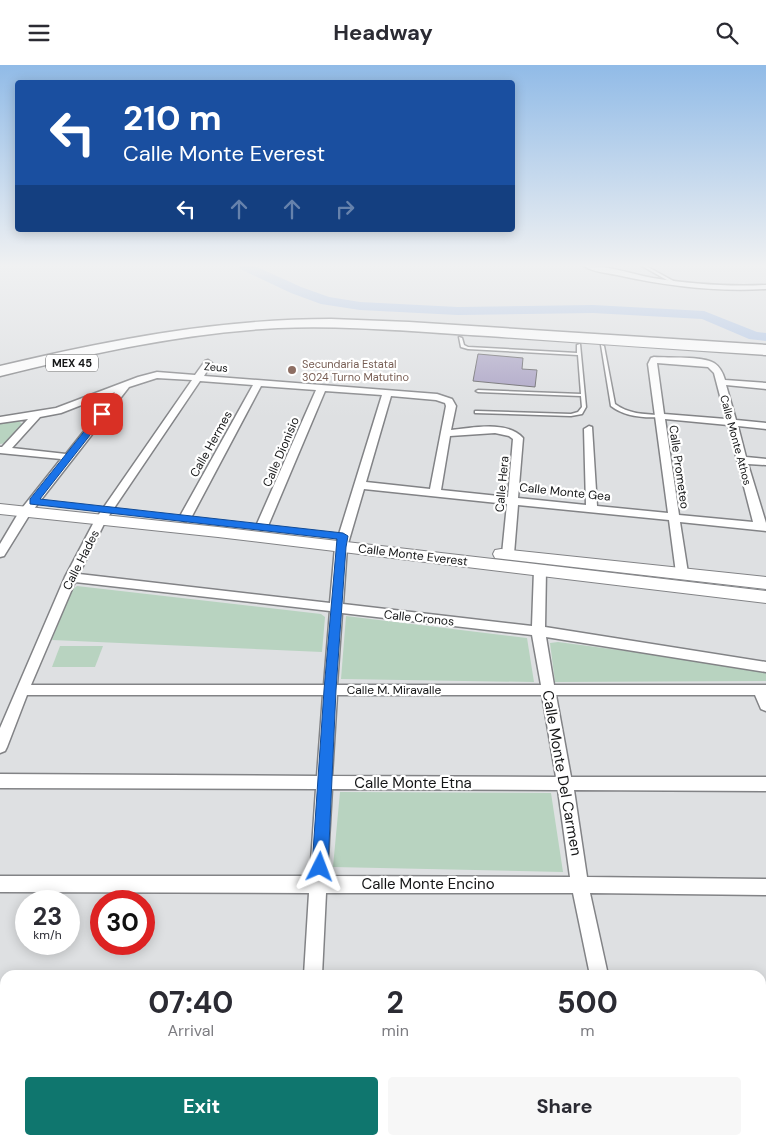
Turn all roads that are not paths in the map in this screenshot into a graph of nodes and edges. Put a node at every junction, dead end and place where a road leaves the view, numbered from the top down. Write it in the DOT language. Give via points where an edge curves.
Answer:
graph roads {
  1 [pos="602,346"];
  2 [pos="579,350"];
  3 [pos="766,350"];
  4 [pos="766,357"];
  5 [pos="208,363"];
  6 [pos="652,363"];
  7 [pos="0,371"];
  8 [pos="199,377"];
  9 [pos="0,381"];
  10 [pos="259,382"];
  11 [pos="721,383"];
  12 [pos="125,386"];
  13 [pos="766,386"];
  14 [pos="322,388"];
  15 [pos="478,391"];
  16 [pos="387,393"];
  17 [pos="583,395"];
  18 [pos="477,412"];
  19 [pos="36,415"];
  20 [pos="659,417"];
  21 [pos="0,420"];
  22 [pos="732,423"];
  23 [pos="766,426"];
  24 [pos="589,429"];
  25 [pos="447,433"];
  26 [pos="3,450"];
  27 [pos="69,457"];
  28 [pos="742,460"];
  29 [pos="766,462"];
  30 [pos="360,485"];
  31 [pos="435,492"];
  32 [pos="0,498"];
  33 [pos="513,501"];
  34 [pos="29,507"];
  35 [pos="0,509"];
  36 [pos="592,509"];
  37 [pos="105,515"];
  38 [pos="673,517"];
  39 [pos="185,518"];
  40 [pos="262,526"];
  41 [pos="763,526"];
  42 [pos="342,542"];
  43 [pos="0,553"];
  44 [pos="508,554"];
  45 [pos="540,570"];
  46 [pos="682,573"];
  47 [pos="71,577"];
  48 [pos="766,583"];
  49 [pos="766,597"];
  50 [pos="336,609"];
  51 [pos="538,631"];
  52 [pos="766,667"];
  53 [pos="22,690"];
  54 [pos="330,690"];
  55 [pos="548,690"];
  56 [pos="763,690"];
  57 [pos="766,705"];
  58 [pos="0,747"];
  59 [pos="0,781"];
  60 [pos="325,783"];
  61 [pos="565,784"];
  62 [pos="766,784"];
  63 [pos="0,883"];
  64 [pos="319,884"];
  65 [pos="580,885"];
  66 [pos="766,887"];
  67 [pos="313,970"];
  68 [pos="598,970"];
  1 -- 2 [label="highway, MEX 45"];
  1 -- 4 [label="highway, MEX 45"];
  1 -- 20 [label="lane" via="614,405 621,411"];
  2 -- 9 [label="highway, MEX 45" via="460,338 327,332 254,335 127,351"];
  2 -- 17 [label="lane"];
  3 -- 7 [label="highway, MEX 45" via="403,326 308,323 170,334 103,346"];
  5 -- 8 [label="street, Calle Hades"];
  6 -- 11 [label="street, Calle Monte Athos" via="659,359 703,363 715,368"];
  6 -- 20 [label="street, Calle Prometeo"];
  8 -- 10 [label="street, Zeus"];
  8 -- 12 [label="street, Zeus" via="157,375"];
  8 -- 37 [label="street, Calle Hades"];
  10 -- 14 [label="street, Zeus"];
  10 -- 39 [label="street, Calle Hermes"];
  11 -- 13 [label="street"];
  11 -- 22 [label="street, Calle Monte Athos"];
  12 -- 19 [label="street, Zeus" via="64,409"];
  12 -- 27 [label="street"];
  14 -- 16 [label="street, Zeus"];
  14 -- 40 [label="street, Calle Dionisio"];
  15 -- 17 [label="lane"];
  16 -- 25 [label="street, Zeus" via="444,399 451,406"];
  16 -- 30 [label="street"];
  17 -- 18 [label="lane" via="584,407 577,414"];
  19 -- 21 [label="street, Zeus"];
  19 -- 26 [label="street"];
  20 -- 22 [label="street"];
  20 -- 38 [label="street, Calle Prometeo"];
  22 -- 23 [label="street"];
  22 -- 28 [label="street, Calle Monte Athos"];
  24 -- 36 [label="street"];
  25 -- 31 [label="street"];
  25 -- 33 [label="street, Calle Hera" via="498,430 510,432 518,438"];
  26 -- 27 [label="street"];
  27 -- 34 [label="street"];
  28 -- 29 [label="street"];
  28 -- 41 [label="street, Calle Monte Athos"];
  30 -- 31 [label="street, Calle Monte Gea"];
  30 -- 42 [label="street"];
  31 -- 33 [label="street, Calle Monte Gea"];
  32 -- 34 [label="street, Calle Monte Everest"];
  33 -- 36 [label="street, Calle Monte Gea"];
  33 -- 44 [label="street, Calle Hera"];
  34 -- 35 [label="street, Calle Monte Everest"];
  34 -- 37 [label="street, Calle Monte Everest"];
  34 -- 43 [label="street"];
  36 -- 38 [label="street, Calle Monte Gea"];
  37 -- 39 [label="street, Calle Monte Everest"];
  37 -- 42 [label="street, Calle Monte Everest"];
  37 -- 47 [label="street, Calle Hades"];
  38 -- 41 [label="street, Calle Monte Gea"];
  38 -- 46 [label="street, Calle Prometeo"];
  39 -- 40 [label="street, Calle Monte Everest"];
  40 -- 42 [label="street, Calle Monte Everest"];
  42 -- 44 [label="street, Calle Monte Everest"];
  42 -- 45 [label="street, Calle Monte Everest"];
  42 -- 50 [label="street"];
  44 -- 46 [label="street, Calle Monte Everest"];
  45 -- 49 [label="street, Calle Monte Everest"];
  45 -- 51 [label="street, Calle Monte Del Carmen"];
  46 -- 48 [label="street, Calle Monte Everest"];
  47 -- 50 [label="street, Calle Cronos"];
  47 -- 53 [label="street, Calle Hades"];
  50 -- 51 [label="street, Calle Cronos"];
  50 -- 54 [label="street"];
  51 -- 52 [label="street, Calle Cronos"];
  51 -- 55 [label="street, Calle Monte Del Carmen"];
  53 -- 54 [label="street, Calle M. Miravalle"];
  53 -- 58 [label="street, Calle Hades"];
  54 -- 55 [label="street, Calle M. Miravalle"];
  54 -- 60 [label="street"];
  55 -- 56 [label="street, Calle M. Miravalle"];
  55 -- 61 [label="street, Calle Monte Del Carmen"];
  56 -- 57 [label="street"];
  59 -- 60 [label="street, Calle Monte Etna"];
  60 -- 61 [label="street, Calle Monte Etna"];
  60 -- 64 [label="street"];
  61 -- 62 [label="street, Calle Monte Etna"];
  61 -- 65 [label="street, Calle Monte Del Carmen"];
  63 -- 64 [label="street, Calle Monte Encino"];
  64 -- 65 [label="street, Calle Monte Encino"];
  64 -- 67 [label="street"];
  65 -- 66 [label="street, Calle Monte Encino"];
  65 -- 68 [label="street, Calle Monte Del Carmen"];
}
